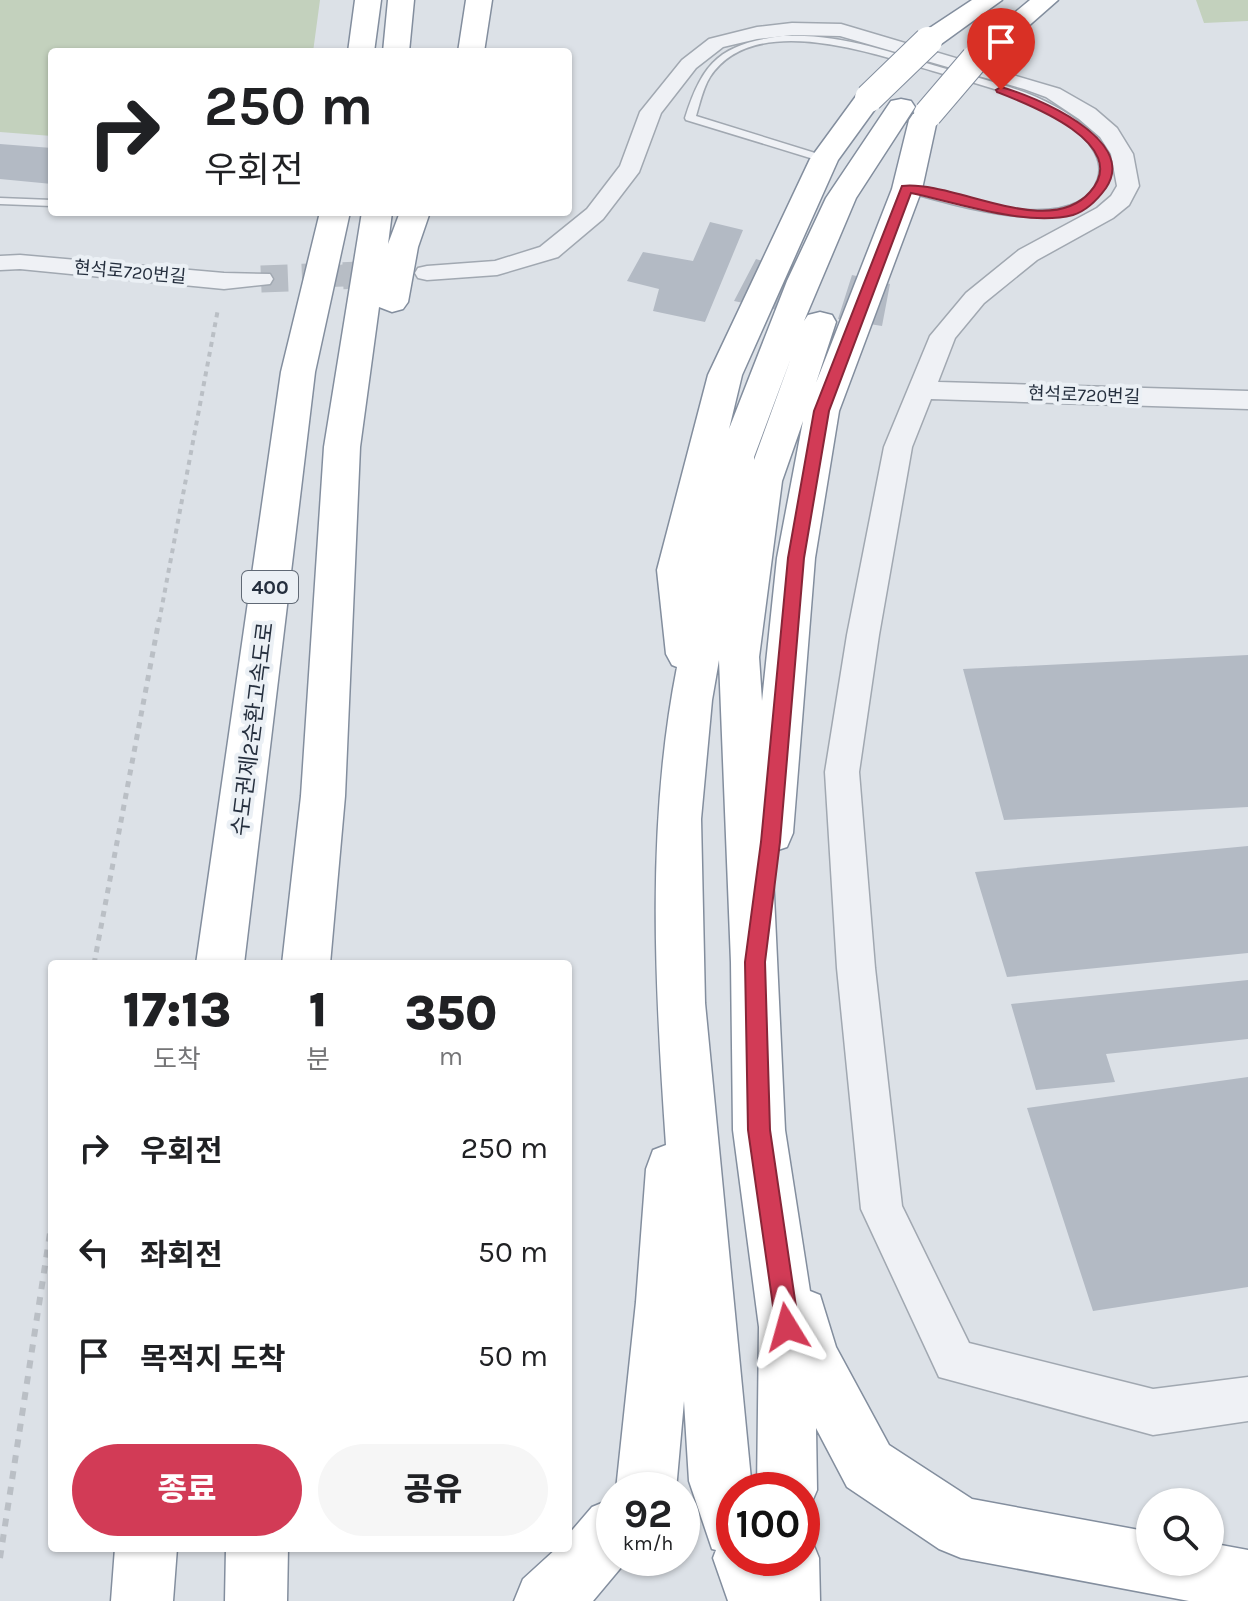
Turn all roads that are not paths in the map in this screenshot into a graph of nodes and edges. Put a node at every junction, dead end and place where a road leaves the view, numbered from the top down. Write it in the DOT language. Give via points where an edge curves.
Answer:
graph roads {
  1 [pos="368,0"];
  2 [pos="401,0"];
  3 [pos="479,0"];
  4 [pos="990,0"];
  5 [pos="1045,0"];
  6 [pos="362,48"];
  7 [pos="396,48"];
  8 [pos="472,48"];
  9 [pos="905,110"];
  10 [pos="824,159"];
  11 [pos="907,189"];
  12 [pos="0,201"];
  13 [pos="48,203"];
  14 [pos="334,216"];
  15 [pos="376,216"];
  16 [pos="414,216"];
  17 [pos="0,263"];
  18 [pos="427,273"];
  19 [pos="261,279"];
  20 [pos="919,390"];
  21 [pos="1248,400"];
  22 [pos="691,700"];
  23 [pos="323,796"];
  24 [pos="221,960"];
  25 [pos="306,960"];
  26 [pos="755,962"];
  27 [pos="681,1003"];
  28 [pos="759,1130"];
  29 [pos="1248,1399"];
  30 [pos="648,1472"];
  31 [pos="718,1472"];
  32 [pos="787,1472"];
  33 [pos="596,1550"];
  34 [pos="146,1552"];
  35 [pos="257,1552"];
  36 [pos="750,1576"];
  37 [pos="788,1576"];
  38 [pos="1248,1581"];
  39 [pos="142,1601"];
  40 [pos="256,1601"];
  41 [pos="545,1601"];
  42 [pos="759,1601"];
  43 [pos="789,1601"];
  1 -- 6 [label="highway"];
  2 -- 7 [label="highway"];
  3 -- 8 [label="highway"];
  4 -- 9 [label="highway" via="935,44"];
  5 -- 9 [label="highway, bridge"];
  9 -- 10 [label="highway"];
  9 -- 11 [label="highway"];
  9 -- 22 [label="highway" via="841,198 803,281 736,457"];
  9 -- 26 [label="highway" via="884,172 831,290 764,481 739,657"];
  10 -- 11 [label="lane" via="690,118 703,76 730,53 751,46 784,40 837,41 1046,106 1097,146 1105,167 1103,184 1093,197 1060,213 1009,212"];
  10 -- 22 [label="highway" via="725,375 676,570"];
  11 -- 26 [label="highway" via="822,411 796,558"];
  12 -- 13 [label="lane"];
  14 -- 24 [label="highway, 수도권제2순환고속도로 / 400" via="298,372"];
  15 -- 23 [label="highway" via="342,447"];
  16 -- 23 [label="highway" via="402,247 368,443"];
  17 -- 19 [label="street, 현석로720번길" via="224,281"];
  18 -- 20 [label="street" via="497,268 549,252 595,214 631,167 651,112 689,64 716,43 792,29 841,30 1053,93 1109,133 1122,154 1128,186 1121,200 1028,255 975,298 943,336"];
  20 -- 21 [label="street, 현석로720번길"];
  20 -- 29 [label="street" via="898,447 842,772 882,1209 955,1361 1153,1412"];
  22 -- 27 [label="highway" via="679,819"];
  23 -- 25 [label="highway"];
  26 -- 28 [label="highway"];
  27 -- 30 [label="highway" via="664,1302"];
  27 -- 31 [label="highway"];
  28 -- 32 [label="highway" via="787,1327"];
  28 -- 38 [label="highway" via="810,1356 868,1466 961,1527"];
  33 -- 41 [label="highway"];
  34 -- 39 [label="highway"];
  35 -- 40 [label="highway"];
  36 -- 42 [label="highway"];
  37 -- 43 [label="highway"];
}
